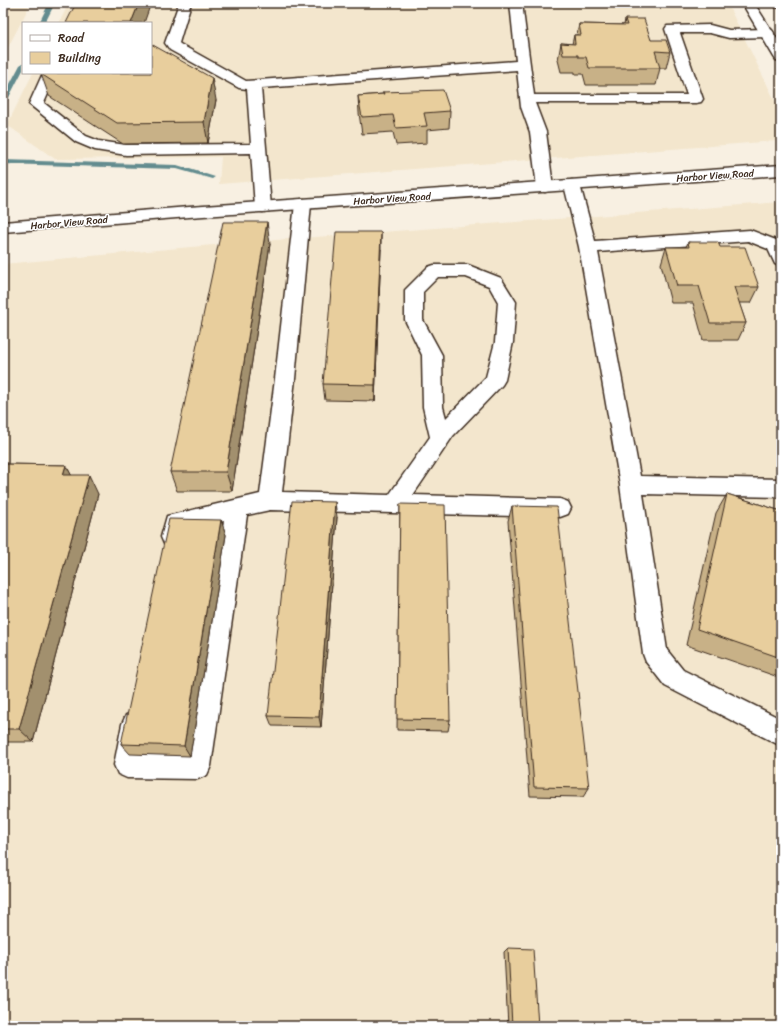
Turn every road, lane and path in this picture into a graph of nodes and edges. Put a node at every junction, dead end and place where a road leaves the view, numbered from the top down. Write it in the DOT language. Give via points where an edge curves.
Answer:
graph roads {
  1 [pos="184,3"];
  2 [pos="516,3"];
  3 [pos="748,3"];
  4 [pos="767,33"];
  5 [pos="781,57"];
  6 [pos="524,65"];
  7 [pos="50,74"];
  8 [pos="254,85"];
  9 [pos="527,99"];
  10 [pos="258,148"];
  11 [pos="781,170"];
  12 [pos="572,185"];
  13 [pos="545,187"];
  14 [pos="303,204"];
  15 [pos="263,207"];
  16 [pos="3,227"];
  17 [pos="588,247"];
  18 [pos="781,260"];
  19 [pos="440,438"];
  20 [pos="631,485"];
  21 [pos="781,488"];
  22 [pos="270,501"];
  23 [pos="395,504"];
  24 [pos="237,508"];
  25 [pos="560,508"];
  26 [pos="167,562"];
  27 [pos="139,702"];
  28 [pos="781,733"];
  1 -- 8 [label="main road" via="172,43 175,47 244,85"];
  2 -- 6 [label="main road"];
  3 -- 4 [label="main road"];
  4 -- 5 [label="main road"];
  4 -- 9 [label="main road" via="729,34 710,29 672,29 696,99"];
  6 -- 8 [label="main road"];
  6 -- 9 [label="main road"];
  7 -- 10 [label="main road" via="36,104 80,139 95,146 126,150"];
  8 -- 10 [label="main road"];
  9 -- 13 [label="main road" via="538,132"];
  10 -- 15 [label="main road"];
  11 -- 12 [label="main road, Harbor View Road"];
  12 -- 13 [label="main road, Harbor View Road"];
  12 -- 17 [label="main road"];
  13 -- 14 [label="main road, Harbor View Road"];
  14 -- 15 [label="main road, Harbor View Road"];
  14 -- 22 [label="main road"];
  15 -- 16 [label="main road, Harbor View Road"];
  17 -- 18 [label="main road" via="750,235 775,246"];
  17 -- 20 [label="main road"];
  19 -- 19 [label="main road" via="495,380 504,342 507,302 495,282 468,271 434,271 414,290 414,320 432,355 433,407"];
  19 -- 23 [label="main road"];
  20 -- 21 [label="main road"];
  20 -- 28 [label="main road" via="655,654 674,678"];
  22 -- 23 [label="main road"];
  22 -- 24 [label="main road"];
  23 -- 25 [label="main road"];
  24 -- 26 [label="main road" via="175,523"];
  24 -- 27 [label="main road" via="198,766 127,765"];
}
